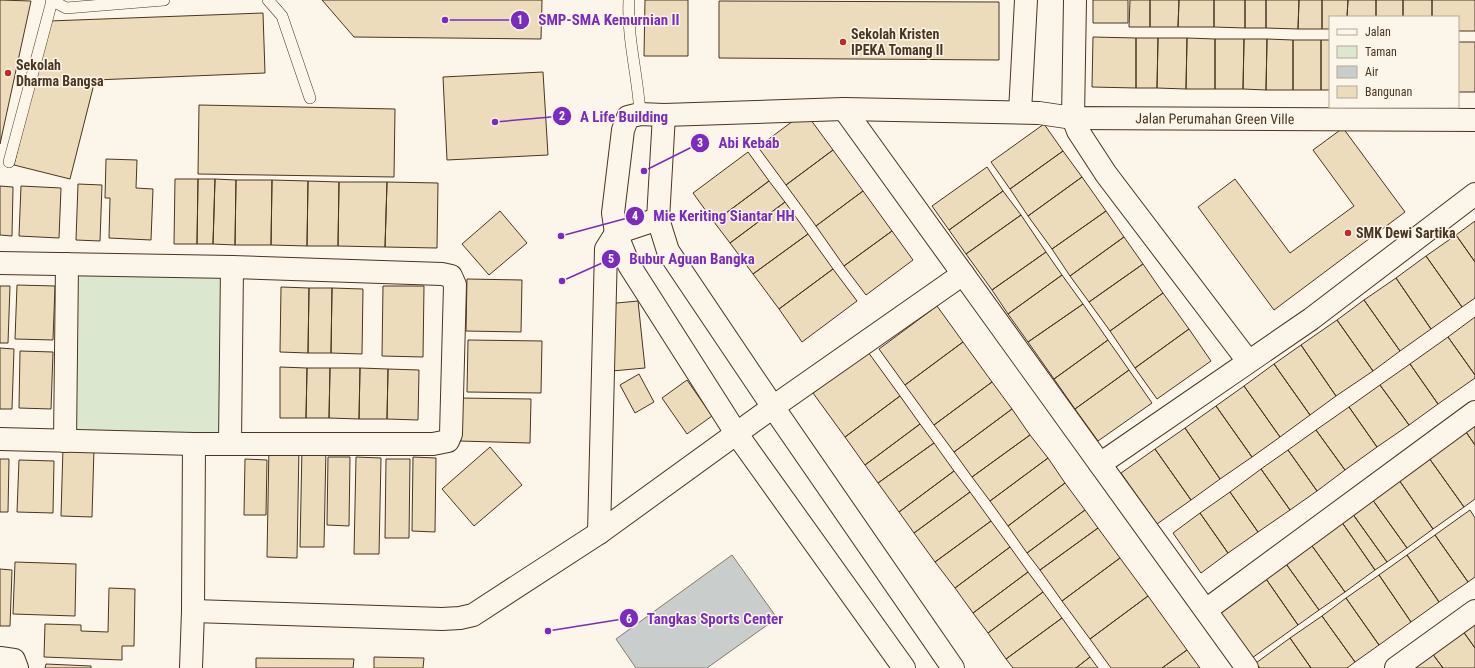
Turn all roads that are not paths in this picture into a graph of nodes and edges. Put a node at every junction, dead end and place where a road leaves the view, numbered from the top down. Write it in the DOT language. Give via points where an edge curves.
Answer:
graph roads {
  1 [pos="164,0"];
  2 [pos="268,0"];
  3 [pos="629,0"];
  4 [pos="1026,0"];
  5 [pos="1075,0"];
  6 [pos="51,1"];
  7 [pos="310,98"];
  8 [pos="844,109"];
  9 [pos="1020,112"];
  10 [pos="640,114"];
  11 [pos="664,114"];
  12 [pos="1073,118"];
  13 [pos="1475,120"];
  14 [pos="9,162"];
  15 [pos="1475,194"];
  16 [pos="658,219"];
  17 [pos="616,233"];
  18 [pos="0,263"];
  19 [pos="67,264"];
  20 [pos="232,267"];
  21 [pos="963,274"];
  22 [pos="1248,361"];
  23 [pos="773,407"];
  24 [pos="1475,412"];
  25 [pos="736,433"];
  26 [pos="0,439"];
  27 [pos="65,441"];
  28 [pos="230,443"];
  29 [pos="194,444"];
  30 [pos="1100,464"];
  31 [pos="599,532"];
  32 [pos="193,610"];
  33 [pos="1206,610"];
  34 [pos="1475,611"];
  35 [pos="0,658"];
  36 [pos="17,668"];
  37 [pos="191,668"];
  38 [pos="904,668"];
  39 [pos="953,668"];
  40 [pos="1247,668"];
  41 [pos="1396,668"];
  1 -- 6 [label="lane" via="66,8"];
  2 -- 7 [label="lane" via="282,16"];
  3 -- 10 [label="lane" via="629,36"];
  4 -- 9 [label="street"];
  5 -- 12 [label="street"];
  6 -- 14 [label="lane"];
  8 -- 9 [label="street, Jalan Perumahan Green Ville"];
  8 -- 11 [label="street, Jalan Perumahan Green Ville"];
  8 -- 21 [label="street"];
  9 -- 12 [label="street, Jalan Perumahan Green Ville"];
  10 -- 11 [label="street, Jalan Perumahan Green Ville"];
  10 -- 17 [label="street" via="628,117 623,130 612,213"];
  11 -- 16 [label="street"];
  12 -- 13 [label="street, Jalan Perumahan Green Ville"];
  12 -- 22 [label="street" via="1078,131 1106,174"];
  15 -- 22 [label="street" via="1311,319"];
  16 -- 17 [label="street"];
  16 -- 23 [label="street" via="668,251"];
  17 -- 25 [label="street" via="629,265"];
  17 -- 31 [label="street" via="606,249"];
  18 -- 19 [label="street"];
  19 -- 20 [label="street"];
  19 -- 27 [label="street"];
  20 -- 28 [label="street"];
  20 -- 28 [label="street" via="442,274 451,276 456,286 448,441 433,444"];
  21 -- 23 [label="street"];
  21 -- 30 [label="street"];
  22 -- 30 [label="street"];
  23 -- 25 [label="street"];
  23 -- 39 [label="street"];
  24 -- 33 [label="street"];
  25 -- 31 [label="street"];
  25 -- 38 [label="street"];
  26 -- 27 [label="street"];
  27 -- 29 [label="street"];
  28 -- 29 [label="street"];
  29 -- 32 [label="street"];
  30 -- 33 [label="street"];
  31 -- 32 [label="street" via="473,615 460,618"];
  32 -- 37 [label="street"];
  33 -- 40 [label="street"];
  34 -- 41 [label="street"];
  35 -- 36 [label="street" via="14,660"];
}
